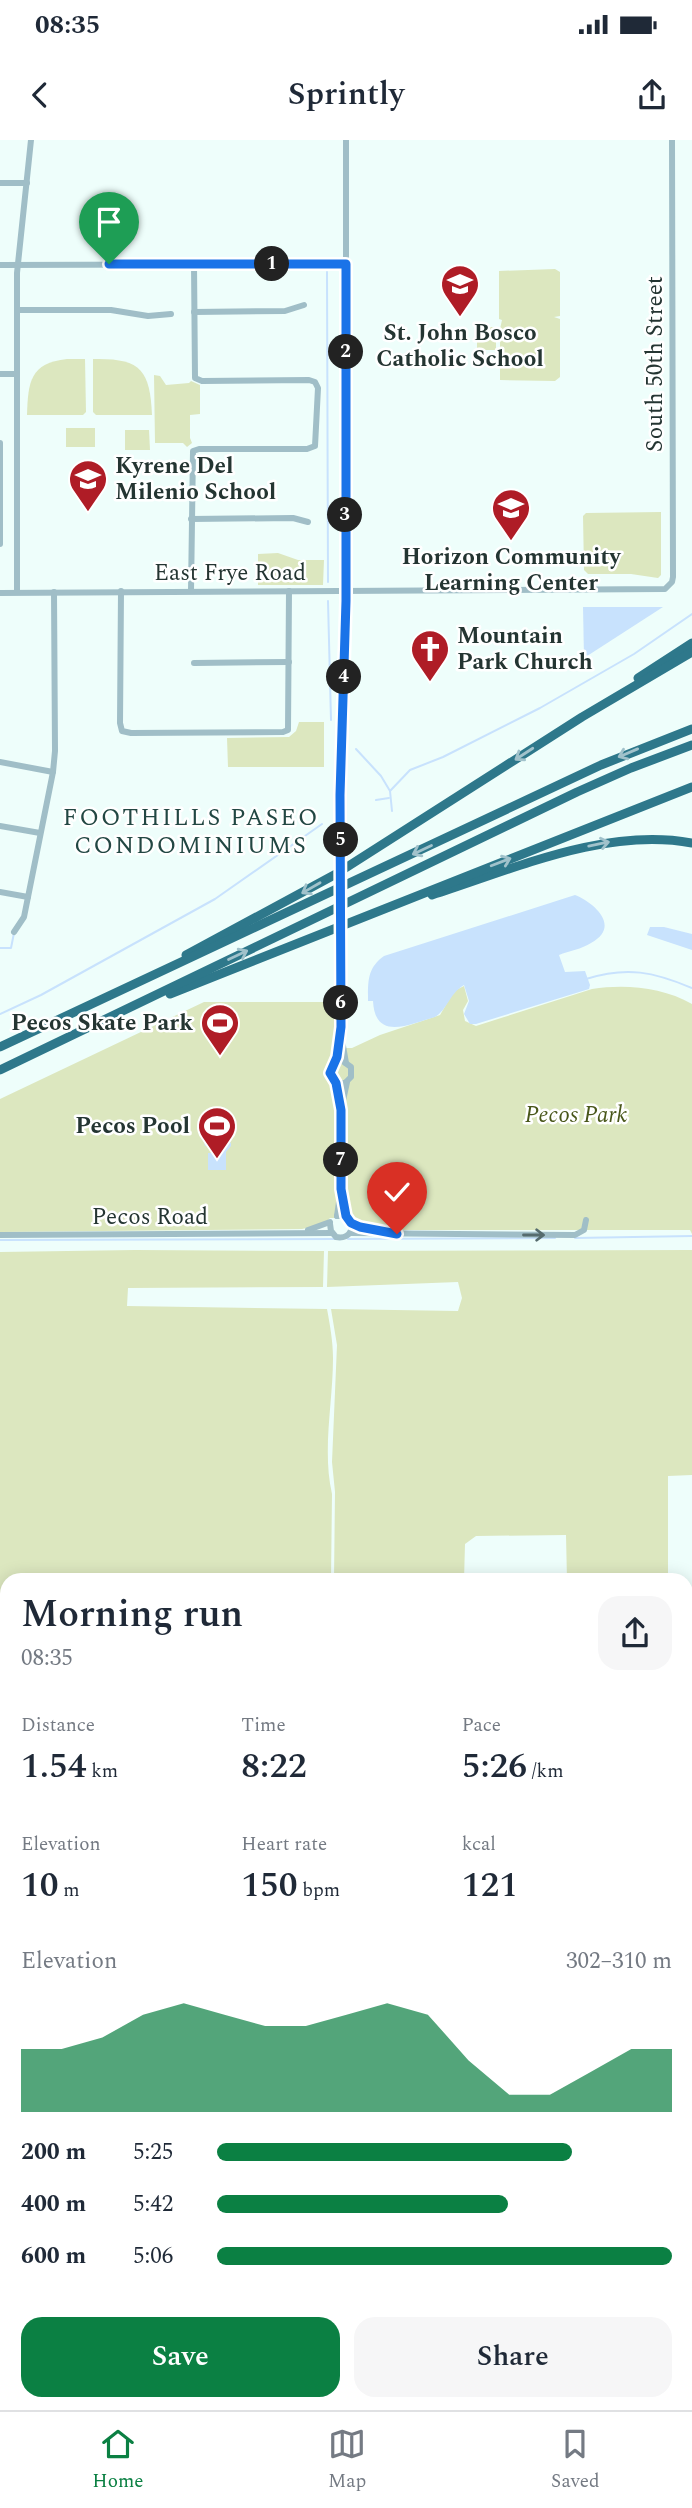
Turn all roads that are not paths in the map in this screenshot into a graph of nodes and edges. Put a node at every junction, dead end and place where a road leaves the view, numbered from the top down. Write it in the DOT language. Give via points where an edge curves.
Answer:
graph roads {
  1 [pos="31,140"];
  2 [pos="346,140"];
  3 [pos="672,140"];
  4 [pos="0,183"];
  5 [pos="27,183"];
  6 [pos="194,264"];
  7 [pos="346,264"];
  8 [pos="0,265"];
  9 [pos="17,265"];
  10 [pos="304,305"];
  11 [pos="17,310"];
  12 [pos="194,312"];
  13 [pos="171,314"];
  14 [pos="0,374"];
  15 [pos="17,374"];
  16 [pos="0,443"];
  17 [pos="0,493"];
  18 [pos="191,519"];
  19 [pos="308,522"];
  20 [pos="0,544"];
  21 [pos="669,586"];
  22 [pos="191,591"];
  23 [pos="289,591"];
  24 [pos="346,591"];
  25 [pos="54,592"];
  26 [pos="121,592"];
  27 [pos="0,593"];
  28 [pos="17,593"];
  29 [pos="692,643"];
  30 [pos="692,652"];
  31 [pos="289,662"];
  32 [pos="194,663"];
  33 [pos="582,717"];
  34 [pos="692,729"];
  35 [pos="692,745"];
  36 [pos="0,762"];
  37 [pos="54,772"];
  38 [pos="692,787"];
  39 [pos="0,826"];
  40 [pos="40,833"];
  41 [pos="692,843"];
  42 [pos="0,892"];
  43 [pos="28,897"];
  44 [pos="370,915"];
  45 [pos="14,932"];
  46 [pos="101,999"];
  47 [pos="111,1017"];
  48 [pos="341,1027"];
  49 [pos="0,1047"];
  50 [pos="335,1063"];
  51 [pos="346,1063"];
  52 [pos="0,1070"];
  53 [pos="347,1082"];
  54 [pos="336,1083"];
  55 [pos="341,1110"];
  56 [pos="341,1189"];
  57 [pos="337,1216"];
  58 [pos="346,1216"];
  59 [pos="586,1220"];
  60 [pos="351,1223"];
  61 [pos="330,1224"];
  62 [pos="299,1233"];
  63 [pos="332,1233"];
  64 [pos="351,1233"];
  65 [pos="383,1233"];
  66 [pos="0,1235"];
  1 -- 5 [label="street"];
  2 -- 7 [label="street"];
  3 -- 21 [label="street, South 50th Street" via="673,577"];
  4 -- 5 [label="street"];
  5 -- 9 [label="street"];
  6 -- 7 [label="street"];
  6 -- 9 [label="street"];
  6 -- 12 [label="street"];
  7 -- 24 [label="street"];
  8 -- 9 [label="street"];
  9 -- 11 [label="street"];
  10 -- 12 [label="street" via="285,312"];
  11 -- 13 [label="street"];
  11 -- 15 [label="street"];
  12 -- 18 [label="street" via="195,378 309,380 318,388 315,446 193,450"];
  14 -- 15 [label="street"];
  15 -- 28 [label="street"];
  16 -- 17 [label="street"];
  17 -- 20 [label="street"];
  18 -- 19 [label="street" via="293,518"];
  18 -- 22 [label="street"];
  21 -- 24 [label="street, East Frye Road" via="658,590"];
  22 -- 23 [label="street, East Frye Road"];
  22 -- 26 [label="street, East Frye Road"];
  23 -- 24 [label="street, East Frye Road"];
  23 -- 31 [label="street"];
  24 -- 48 [label="street, bridge"];
  25 -- 26 [label="street, East Frye Road"];
  25 -- 28 [label="street, East Frye Road"];
  25 -- 37 [label="street"];
  26 -- 31 [label="street" via="122,731 288,730"];
  27 -- 28 [label="street, East Frye Road"];
  29 -- 33 [label="highway"];
  30 -- 33 [label="highway"];
  31 -- 32 [label="street"];
  33 -- 46 [label="highway, one-way" via="318,885"];
  34 -- 46 [label="highway, one-way" via="601,765"];
  47 -- 35 [label="highway, one-way" via="577,792"];
  36 -- 37 [label="street"];
  37 -- 40 [label="street"];
  44 -- 38 [label="highway, one-way"];
  39 -- 40 [label="street"];
  40 -- 43 [label="street"];
  44 -- 41 [label="highway, one-way" via="592,845 648,839"];
  42 -- 43 [label="street"];
  43 -- 45 [label="street" via="24,917"];
  44 -- 47 [label="highway"];
  46 -- 49 [label="highway"];
  47 -- 52 [label="highway"];
  48 -- 50 [label="street"];
  48 -- 51 [label="street"];
  50 -- 51 [label="street"];
  50 -- 54 [label="street" via="330,1073"];
  51 -- 53 [label="street" via="352,1072"];
  53 -- 54 [label="street"];
  53 -- 55 [label="street"];
  54 -- 55 [label="street"];
  55 -- 56 [label="street"];
  56 -- 57 [label="street"];
  56 -- 58 [label="street"];
  57 -- 58 [label="street"];
  57 -- 61 [label="street"];
  58 -- 60 [label="street"];
  65 -- 59 [label="street, one-way" via="575,1235 583,1232"];
  60 -- 64 [label="street"];
  60 -- 65 [label="street"];
  61 -- 62 [label="street, Pecos Road"];
  61 -- 63 [label="street"];
  62 -- 63 [label="street, Pecos Road"];
  62 -- 66 [label="street, Pecos Road"];
  63 -- 64 [label="street" via="340,1238"];
  64 -- 65 [label="street"];
}
